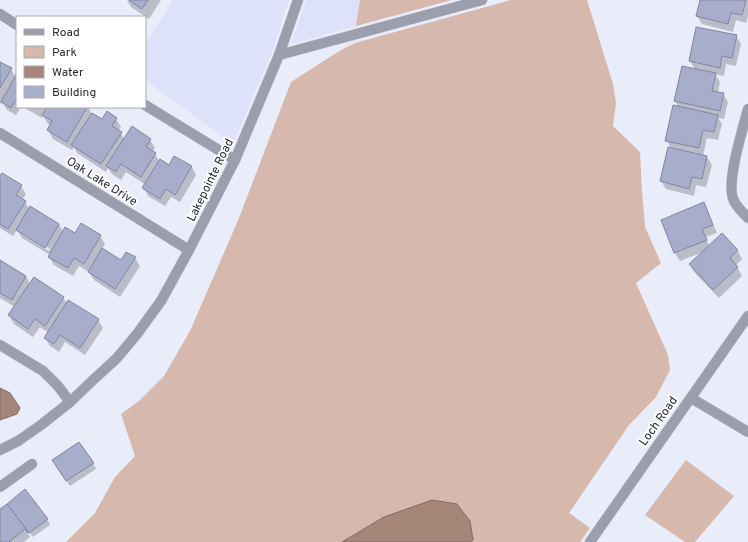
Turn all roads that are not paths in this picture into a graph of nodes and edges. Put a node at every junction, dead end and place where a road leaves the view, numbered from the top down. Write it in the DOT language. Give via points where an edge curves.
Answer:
graph roads {
  1 [pos="298,0"];
  2 [pos="482,0"];
  3 [pos="0,14"];
  4 [pos="16,24"];
  5 [pos="279,55"];
  6 [pos="146,106"];
  7 [pos="748,109"];
  8 [pos="0,133"];
  9 [pos="235,160"];
  10 [pos="748,218"];
  11 [pos="189,250"];
  12 [pos="748,316"];
  13 [pos="0,345"];
  14 [pos="691,398"];
  15 [pos="70,402"];
  16 [pos="748,432"];
  17 [pos="0,450"];
  18 [pos="32,464"];
  19 [pos="0,487"];
  20 [pos="590,542"];
  1 -- 5 [label="street, Lakepointe Road"];
  2 -- 5 [label="street"];
  3 -- 4 [label="street"];
  5 -- 9 [label="street, Lakepointe Road"];
  6 -- 9 [label="street"];
  7 -- 10 [label="street" via="731,188 733,200"];
  8 -- 11 [label="street, Oak Lake Drive"];
  9 -- 11 [label="street, Lakepointe Road"];
  11 -- 15 [label="street, Lakepointe Road" via="161,301 137,334 117,358"];
  12 -- 14 [label="street, Loch Road"];
  13 -- 15 [label="street" via="43,371"];
  14 -- 16 [label="street"];
  14 -- 20 [label="street, Loch Road"];
  15 -- 17 [label="street, Lakepointe Road" via="18,441"];
  18 -- 19 [label="street"];
}
